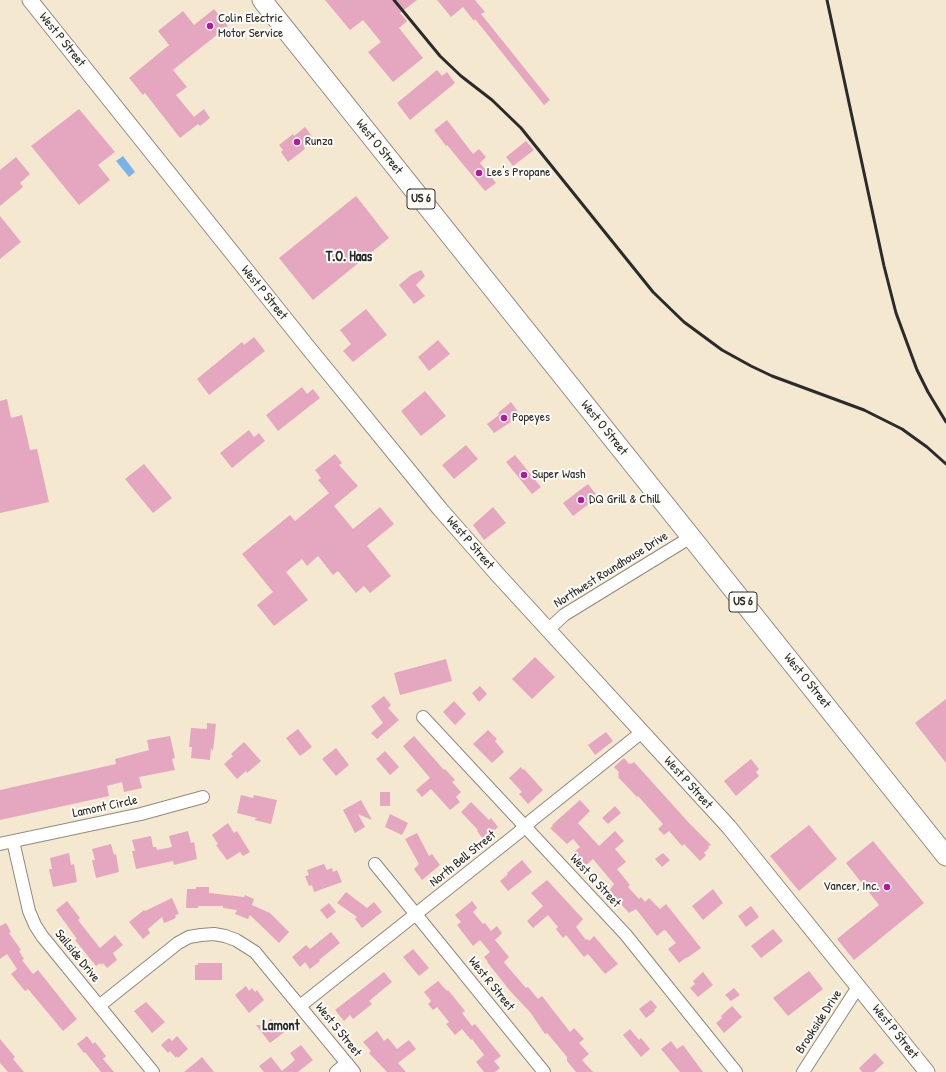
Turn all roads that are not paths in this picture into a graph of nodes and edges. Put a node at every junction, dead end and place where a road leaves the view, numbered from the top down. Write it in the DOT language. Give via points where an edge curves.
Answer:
graph roads {
  1 [pos="30,0"];
  2 [pos="262,0"];
  3 [pos="691,536"];
  4 [pos="548,630"];
  5 [pos="423,716"];
  6 [pos="642,732"];
  7 [pos="203,797"];
  8 [pos="525,826"];
  9 [pos="14,841"];
  10 [pos="0,844"];
  11 [pos="946,856"];
  12 [pos="375,864"];
  13 [pos="416,914"];
  14 [pos="858,987"];
  15 [pos="99,1006"];
  16 [pos="300,1006"];
  17 [pos="350,1068"];
  18 [pos="153,1072"];
  19 [pos="336,1072"];
  20 [pos="544,1072"];
  21 [pos="736,1072"];
  22 [pos="803,1072"];
  23 [pos="927,1072"];
  1 -- 4 [label="street, West P Street" via="404,466"];
  2 -- 3 [label="main road, West O Street / US 6"];
  3 -- 4 [label="street, Northwest Roundhouse Drive" via="564,615"];
  3 -- 11 [label="main road, West O Street / US 6"];
  4 -- 6 [label="street, West P Street"];
  5 -- 8 [label="street, West Q Street"];
  6 -- 8 [label="street, North Bell Street"];
  6 -- 14 [label="street, West P Street" via="728,827"];
  7 -- 9 [label="street, Lamont Circle" via="141,814"];
  8 -- 13 [label="street, North Bell Street"];
  8 -- 21 [label="street, West Q Street" via="626,935"];
  9 -- 10 [label="street, Lamont Circle"];
  9 -- 15 [label="street, Sailside Drive" via="29,911 35,926"];
  12 -- 13 [label="street, West R Street"];
  13 -- 16 [label="street, North Bell Street"];
  13 -- 20 [label="street, West R Street"];
  14 -- 22 [label="street, Brookside Drive"];
  14 -- 23 [label="street, West P Street"];
  15 -- 16 [label="street, West S Street" via="178,943 189,937 214,934 236,940 255,952"];
  15 -- 18 [label="street, Sailside Drive"];
  16 -- 17 [label="street, West S Street"];
  17 -- 19 [label="street"];
}
